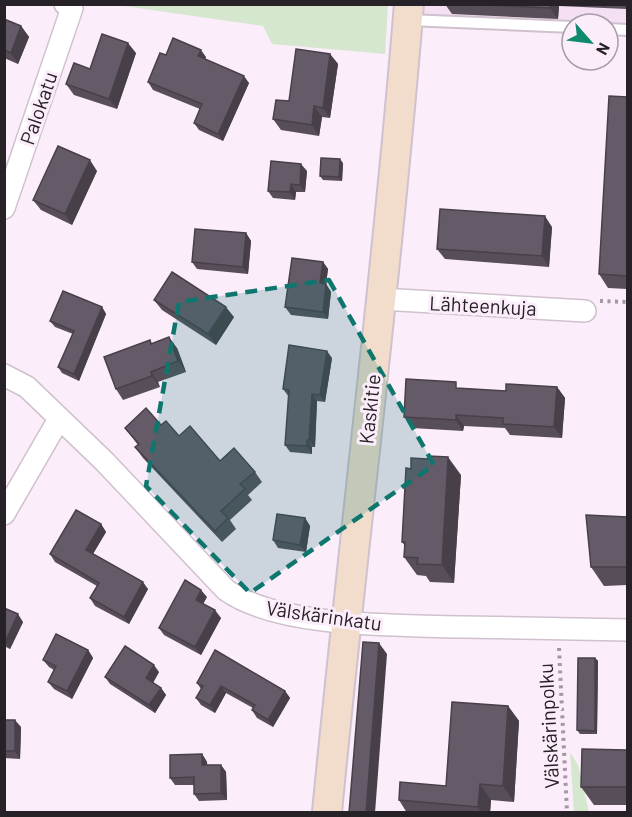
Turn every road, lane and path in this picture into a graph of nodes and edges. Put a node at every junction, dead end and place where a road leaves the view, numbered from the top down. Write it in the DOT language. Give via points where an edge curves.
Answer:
graph roads {
  1 [pos="69,6"];
  2 [pos="409,12"];
  3 [pos="560,26"];
  4 [pos="4,208"];
  5 [pos="381,300"];
  6 [pos="585,311"];
  7 [pos="4,375"];
  8 [pos="59,419"];
  9 [pos="4,514"];
  10 [pos="345,622"];
  11 [pos="627,630"];
  12 [pos="559,639"];
  13 [pos="327,813"];
  14 [pos="567,813"];
  1 -- 4 [label="street, Palokatu"];
  2 -- 3 [label="lane"];
  2 -- 5 [label="street, Kaskitie"];
  5 -- 6 [label="street, Lähteenkuja"];
  5 -- 10 [label="street, Kaskitie"];
  7 -- 8 [label="street, Välskärinkatu" via="27,387"];
  8 -- 9 [label="street"];
  8 -- 10 [label="street, Välskärinkatu" via="226,590 238,598 287,614"];
  10 -- 11 [label="street, Välskärinkatu"];
  10 -- 13 [label="street, Kaskitie"];
  12 -- 14 [label="path, Välskärinpolku"];
}
